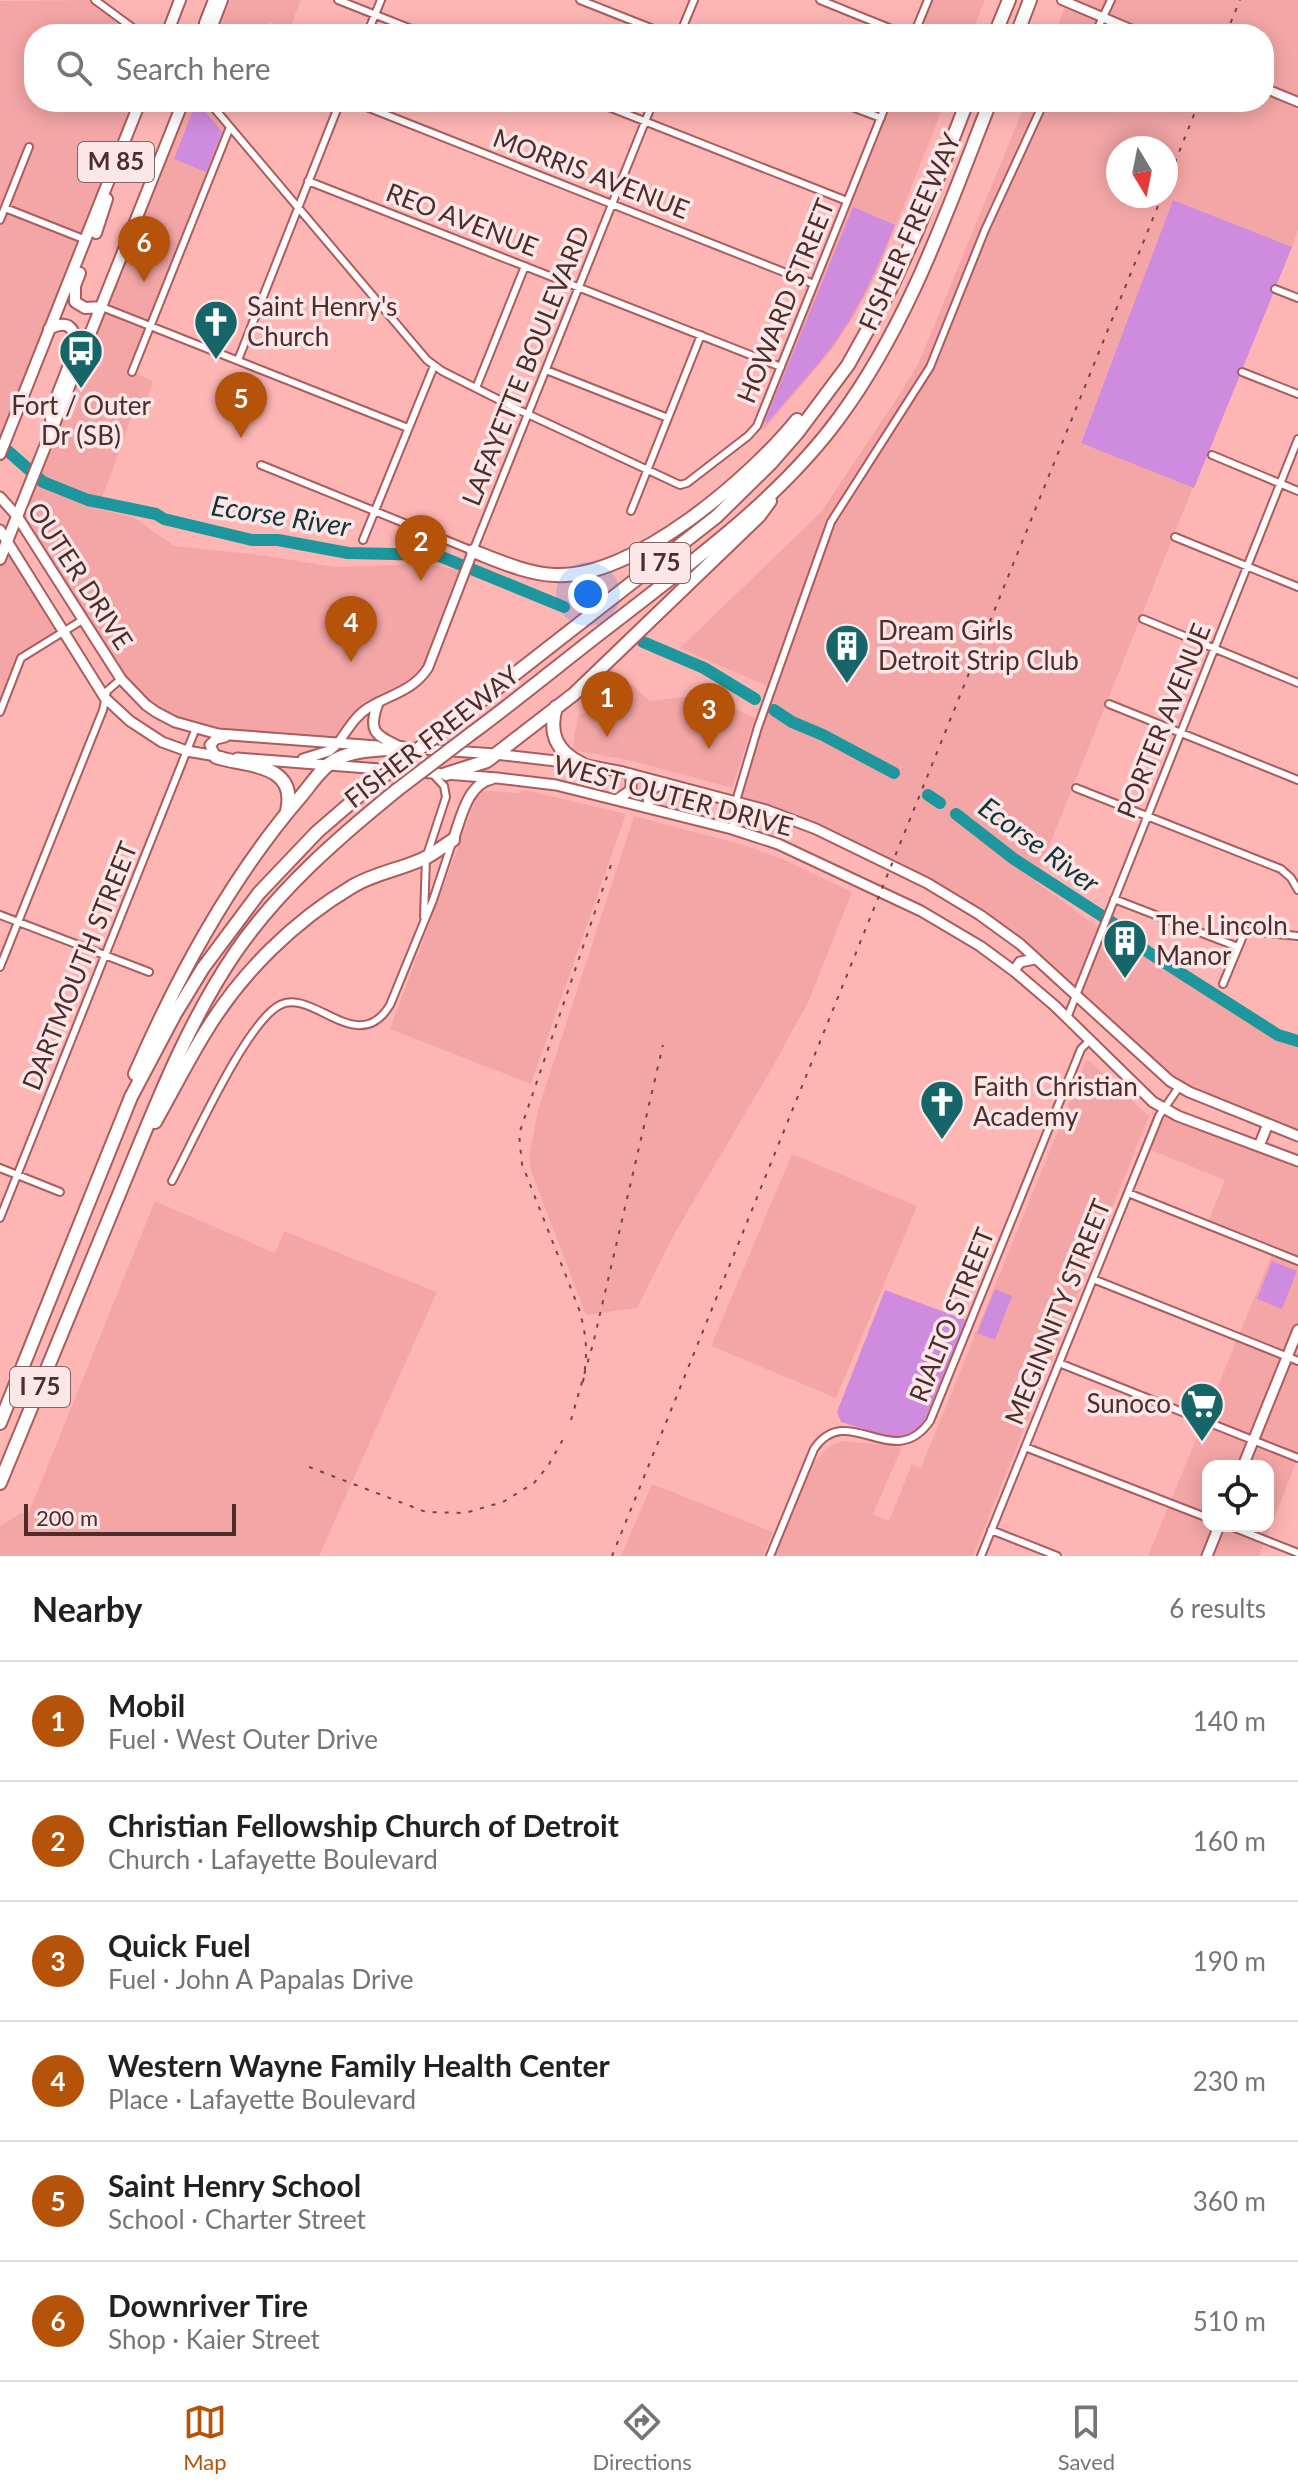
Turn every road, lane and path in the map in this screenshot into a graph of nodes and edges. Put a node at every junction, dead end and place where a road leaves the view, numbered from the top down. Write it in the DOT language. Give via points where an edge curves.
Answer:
graph roads {
  1 [pos="95,0"];
  2 [pos="180,0"];
  3 [pos="214,0"];
  4 [pos="222,0"];
  5 [pos="338,0"];
  6 [pos="381,0"];
  7 [pos="580,0"];
  8 [pos="694,0"];
  9 [pos="820,0"];
  10 [pos="928,0"];
  11 [pos="1009,0"];
  12 [pos="1030,0"];
  13 [pos="1062,0"];
  14 [pos="1111,0"];
  15 [pos="375,14"];
  16 [pos="1103,17"];
  17 [pos="127,24"];
  18 [pos="171,24"];
  19 [pos="205,24"];
  20 [pos="212,24"];
  21 [pos="371,24"];
  22 [pos="400,24"];
  23 [pos="641,24"];
  24 [pos="684,24"];
  25 [pos="879,24"];
  26 [pos="918,24"];
  27 [pos="999,24"];
  28 [pos="1021,24"];
  29 [pos="1100,24"];
  30 [pos="1119,24"];
  31 [pos="1274,92"];
  32 [pos="1298,102"];
  33 [pos="136,112"];
  34 [pos="179,112"];
  35 [pos="217,112"];
  36 [pos="336,112"];
  37 [pos="379,112"];
  38 [pos="620,112"];
  39 [pos="649,112"];
  40 [pos="865,112"];
  41 [pos="883,112"];
  42 [pos="963,112"];
  43 [pos="986,112"];
  44 [pos="1039,112"];
  45 [pos="881,118"];
  46 [pos="645,122"];
  47 [pos="230,127"];
  48 [pos="29,147"];
  49 [pos="308,181"];
  50 [pos="107,185"];
  51 [pos="847,201"];
  52 [pos="612,205"];
  53 [pos="5,208"];
  54 [pos="298,209"];
  55 [pos="0,220"];
  56 [pos="86,240"];
  57 [pos="525,266"];
  58 [pos="814,284"];
  59 [pos="579,287"];
  60 [pos="1275,289"];
  61 [pos="1298,298"];
  62 [pos="102,307"];
  63 [pos="151,325"];
  64 [pos="49,329"];
  65 [pos="701,335"];
  66 [pos="238,360"];
  67 [pos="848,365"];
  68 [pos="434,366"];
  69 [pos="781,367"];
  70 [pos="546,370"];
  71 [pos="132,372"];
  72 [pos="1242,372"];
  73 [pos="476,388"];
  74 [pos="1298,394"];
  75 [pos="528,414"];
  76 [pos="668,418"];
  77 [pos="53,427"];
  78 [pos="408,428"];
  79 [pos="1298,439"];
  80 [pos="0,454"];
  81 [pos="1212,455"];
  82 [pos="261,465"];
  83 [pos="647,470"];
  84 [pos="1280,483"];
  85 [pos="780,485"];
  86 [pos="1298,491"];
  87 [pos="0,497"];
  88 [pos="375,511"];
  89 [pos="631,511"];
  90 [pos="17,516"];
  91 [pos="0,530"];
  92 [pos="1175,537"];
  93 [pos="363,540"];
  94 [pos="7,541"];
  95 [pos="0,559"];
  96 [pos="469,562"];
  97 [pos="1247,566"];
  98 [pos="1298,587"];
  99 [pos="84,619"];
  100 [pos="1143,619"];
  101 [pos="63,632"];
  102 [pos="1215,649"];
  103 [pos="121,679"];
  104 [pos="1298,683"];
  105 [pos="105,698"];
  106 [pos="378,703"];
  107 [pos="1109,704"];
  108 [pos="556,707"];
  109 [pos="0,712"];
  110 [pos="196,728"];
  111 [pos="1180,732"];
  112 [pos="232,735"];
  113 [pos="338,743"];
  114 [pos="402,748"];
  115 [pos="187,751"];
  116 [pos="495,754"];
  117 [pos="216,757"];
  118 [pos="296,761"];
  119 [pos="582,764"];
  120 [pos="327,765"];
  121 [pos="439,773"];
  122 [pos="631,774"];
  123 [pos="497,778"];
  124 [pos="1298,780"];
  125 [pos="665,783"];
  126 [pos="1076,788"];
  127 [pos="618,799"];
  128 [pos="736,801"];
  129 [pos="649,807"];
  130 [pos="286,814"];
  131 [pos="1147,815"];
  132 [pos="732,829"];
  133 [pos="453,840"];
  134 [pos="426,858"];
  135 [pos="1298,890"];
  136 [pos="1114,899"];
  137 [pos="0,915"];
  138 [pos="18,922"];
  139 [pos="424,922"];
  140 [pos="1298,936"];
  141 [pos="1238,947"];
  142 [pos="105,955"];
  143 [pos="1035,959"];
  144 [pos="0,967"];
  145 [pos="1014,971"];
  146 [pos="149,972"];
  147 [pos="1223,984"];
  148 [pos="1075,995"];
  149 [pos="1067,1018"];
  150 [pos="1089,1041"];
  151 [pos="1179,1087"];
  152 [pos="131,1097"];
  153 [pos="1164,1108"];
  154 [pos="1268,1124"];
  155 [pos="1298,1136"];
  156 [pos="1259,1146"];
  157 [pos="134,1159"];
  158 [pos="1298,1161"];
  159 [pos="0,1168"];
  160 [pos="17,1175"];
  161 [pos="172,1181"];
  162 [pos="60,1192"];
  163 [pos="1128,1193"];
  164 [pos="0,1218"];
  165 [pos="1298,1261"];
  166 [pos="1093,1279"];
  167 [pos="1298,1330"];
  168 [pos="1287,1357"];
  169 [pos="1298,1361"];
  170 [pos="1059,1363"];
  171 [pos="0,1423"];
  172 [pos="1253,1440"];
  173 [pos="1025,1447"];
  174 [pos="1298,1458"];
  175 [pos="1245,1460"];
  176 [pos="0,1483"];
  177 [pos="1202,1516"];
  178 [pos="991,1530"];
  179 [pos="1217,1532"];
  180 [pos="1245,1532"];
  181 [pos="1298,1553"];
  182 [pos="770,1556"];
  183 [pos="981,1556"];
  184 [pos="1057,1556"];
  185 [pos="1207,1556"];
  1 -- 17 [label="street"];
  2 -- 18 [label="main road"];
  3 -- 19 [label="main road"];
  4 -- 20 [label="main road"];
  5 -- 15 [label="street"];
  6 -- 15 [label="street"];
  7 -- 23 [label="street"];
  8 -- 24 [label="street"];
  9 -- 25 [label="street"];
  10 -- 26 [label="street"];
  11 -- 27 [label="highway"];
  12 -- 28 [label="highway"];
  13 -- 16 [label="street"];
  14 -- 16 [label="street"];
  15 -- 21 [label="street"];
  15 -- 22 [label="street"];
  16 -- 29 [label="street"];
  16 -- 30 [label="street"];
  31 -- 32 [label="street"];
  33 -- 50 [label="main road, M 85"];
  34 -- 62 [label="main road, M 85"];
  35 -- 47 [label="street"];
  36 -- 49 [label="street"];
  37 -- 52 [label="street, MORRIS AVENUE"];
  38 -- 46 [label="street"];
  39 -- 46 [label="street, LAFAYETTE BOULEVARD"];
  40 -- 45 [label="street"];
  41 -- 45 [label="street, HOWARD STREET"];
  42 -- 67 [label="highway, FISHER FREEWAY / I 75" via="905,259"];
  43 -- 85 [label="highway, FISHER FREEWAY / I 75" via="932,250 890,337 839,417"];
  44 -- 128 [label="street" via="930,367 831,522"];
  45 -- 51 [label="street, HOWARD STREET"];
  46 -- 51 [label="street"];
  46 -- 52 [label="street, LAFAYETTE BOULEVARD"];
  47 -- 54 [label="street"];
  47 -- 63 [label="street"];
  48 -- 53 [label="street"];
  49 -- 54 [label="street"];
  49 -- 57 [label="street, REO AVENUE"];
  50 -- 56 [label="main road, M 85"];
  50 -- 62 [label="main road" via="104,213 74,295 82,307"];
  51 -- 58 [label="street, HOWARD STREET"];
  52 -- 58 [label="street, MORRIS AVENUE"];
  52 -- 59 [label="street, LAFAYETTE BOULEVARD"];
  53 -- 55 [label="street"];
  53 -- 56 [label="street"];
  54 -- 66 [label="street"];
  54 -- 68 [label="street"];
  56 -- 64 [label="main road, M 85"];
  57 -- 59 [label="street, REO AVENUE"];
  57 -- 73 [label="street"];
  58 -- 69 [label="street, HOWARD STREET"];
  59 -- 65 [label="street, REO AVENUE"];
  59 -- 70 [label="street, LAFAYETTE BOULEVARD"];
  60 -- 61 [label="street"];
  62 -- 63 [label="street"];
  62 -- 77 [label="main road, M 85"];
  63 -- 66 [label="street"];
  63 -- 71 [label="street"];
  64 -- 77 [label="main road" via="68,326 76,339 50,414"];
  64 -- 80 [label="main road, M 85"];
  65 -- 69 [label="street, REO AVENUE"];
  65 -- 76 [label="street"];
  66 -- 78 [label="street"];
  67 -- 96 [label="highway" via="735,484 681,525 611,565 571,575"];
  67 -- 152 [label="highway, FISHER FREEWAY / I 75, bridge" via="780,453 716,517 368,788 292,857 203,968"];
  68 -- 73 [label="street"];
  68 -- 78 [label="street"];
  69 -- 83 [label="street, HOWARD STREET" via="753,431 682,485"];
  70 -- 75 [label="street, LAFAYETTE BOULEVARD"];
  70 -- 76 [label="street"];
  72 -- 74 [label="street"];
  73 -- 75 [label="street"];
  75 -- 83 [label="street"];
  75 -- 96 [label="street, LAFAYETTE BOULEVARD"];
  76 -- 83 [label="street"];
  77 -- 90 [label="main road, M 85"];
  78 -- 88 [label="street"];
  79 -- 84 [label="street, PORTER AVENUE"];
  81 -- 84 [label="street"];
  82 -- 88 [label="street"];
  83 -- 89 [label="street"];
  84 -- 86 [label="street"];
  84 -- 97 [label="street, PORTER AVENUE"];
  85 -- 108 [label="highway" via="759,516"];
  85 -- 157 [label="highway, FISHER FREEWAY / I 75, bridge" via="686,567 397,790 288,889 237,950 197,1015"];
  87 -- 90 [label="main road, OUTER DRIVE"];
  88 -- 93 [label="street"];
  88 -- 96 [label="street"];
  90 -- 94 [label="main road, M 85"];
  90 -- 99 [label="main road, OUTER DRIVE"];
  91 -- 94 [label="main road, WEST OUTER DRIVE"];
  92 -- 97 [label="street"];
  94 -- 95 [label="main road, M 85"];
  94 -- 101 [label="main road, WEST OUTER DRIVE"];
  96 -- 106 [label="street, LAFAYETTE BOULEVARD" via="428,668 411,687"];
  97 -- 98 [label="street"];
  97 -- 102 [label="street, PORTER AVENUE"];
  99 -- 101 [label="street"];
  99 -- 103 [label="main road, OUTER DRIVE"];
  100 -- 102 [label="street"];
  101 -- 105 [label="main road, WEST OUTER DRIVE"];
  101 -- 109 [label="street" via="21,658"];
  102 -- 104 [label="street"];
  102 -- 111 [label="street, PORTER AVENUE"];
  103 -- 105 [label="street"];
  103 -- 110 [label="main road, WEST OUTER DRIVE" via="156,712"];
  105 -- 115 [label="main road, WEST OUTER DRIVE" via="138,728"];
  105 -- 138 [label="street"];
  106 -- 113 [label="street, LAFAYETTE BOULEVARD" via="362,712"];
  106 -- 114 [label="main road" via="374,731"];
  107 -- 111 [label="street"];
  108 -- 116 [label="highway"];
  108 -- 119 [label="highway" via="555,740"];
  110 -- 112 [label="main road, WEST OUTER DRIVE"];
  110 -- 115 [label="street, DARTMOUTH STREET"];
  111 -- 124 [label="street"];
  111 -- 131 [label="street, PORTER AVENUE"];
  112 -- 113 [label="main road, WEST OUTER DRIVE"];
  112 -- 117 [label="main road" via="212,741"];
  113 -- 114 [label="main road, WEST OUTER DRIVE"];
  113 -- 118 [label="main road"];
  114 -- 116 [label="main road, WEST OUTER DRIVE"];
  114 -- 120 [label="highway" via="356,752"];
  115 -- 117 [label="main road, WEST OUTER DRIVE"];
  115 -- 142 [label="street, DARTMOUTH STREET"];
  116 -- 119 [label="main road, WEST OUTER DRIVE"];
  116 -- 121 [label="highway" via="475,766"];
  117 -- 118 [label="main road, WEST OUTER DRIVE"];
  117 -- 130 [label="highway" via="278,775 287,790"];
  118 -- 120 [label="main road, WEST OUTER DRIVE"];
  119 -- 122 [label="main road, WEST OUTER DRIVE"];
  120 -- 121 [label="main road, WEST OUTER DRIVE"];
  120 -- 130 [label="highway"];
  121 -- 123 [label="main road, WEST OUTER DRIVE"];
  121 -- 134 [label="street" via="446,797"];
  122 -- 125 [label="main road, WEST OUTER DRIVE"];
  122 -- 127 [label="main road" via="631,790"];
  123 -- 127 [label="main road, WEST OUTER DRIVE"];
  123 -- 133 [label="main road" via="475,787"];
  125 -- 128 [label="main road, WEST OUTER DRIVE"];
  125 -- 129 [label="main road" via="649,790"];
  126 -- 131 [label="street"];
  127 -- 129 [label="main road, WEST OUTER DRIVE"];
  128 -- 132 [label="street"];
  128 -- 143 [label="main road, WEST OUTER DRIVE" via="816,829 927,883 989,921"];
  129 -- 132 [label="main road, WEST OUTER DRIVE"];
  130 -- 152 [label="highway" via="188,962 133,1077"];
  131 -- 135 [label="street" via="1281,869"];
  131 -- 136 [label="street, PORTER AVENUE"];
  132 -- 145 [label="main road, WEST OUTER DRIVE" via="809,857 921,911"];
  133 -- 134 [label="highway"];
  133 -- 139 [label="street"];
  134 -- 139 [label="street"];
  134 -- 157 [label="highway" via="350,887 266,955 207,1029"];
  136 -- 141 [label="street"];
  136 -- 148 [label="street, PORTER AVENUE"];
  137 -- 138 [label="street"];
  138 -- 142 [label="street"];
  138 -- 144 [label="street"];
  139 -- 161 [label="street" via="390,1005 376,1020 352,1024 293,1002 273,1009 240,1050"];
  140 -- 141 [label="street" via="1245,931"];
  141 -- 147 [label="street"];
  142 -- 146 [label="street"];
  142 -- 160 [label="street, DARTMOUTH STREET"];
  143 -- 145 [label="main road" via="1020,962"];
  143 -- 148 [label="main road, WEST OUTER DRIVE"];
  145 -- 149 [label="main road, WEST OUTER DRIVE"];
  148 -- 149 [label="street, PORTER AVENUE"];
  148 -- 151 [label="main road, WEST OUTER DRIVE"];
  149 -- 150 [label="main road, WEST OUTER DRIVE"];
  150 -- 153 [label="main road, WEST OUTER DRIVE"];
  150 -- 182 [label="street, RIALTO STREET" via="1081,1049 930,1421 902,1441 847,1429 823,1438"];
  151 -- 153 [label="street, MEGINNITY STREET"];
  151 -- 154 [label="main road, WEST OUTER DRIVE"];
  152 -- 171 [label="highway, FISHER FREEWAY / I 75"];
  153 -- 156 [label="main road, WEST OUTER DRIVE"];
  153 -- 163 [label="street, MEGINNITY STREET"];
  154 -- 155 [label="main road, WEST OUTER DRIVE"];
  154 -- 156 [label="main road"];
  156 -- 158 [label="main road, WEST OUTER DRIVE"];
  157 -- 176 [label="highway, FISHER FREEWAY / I 75"];
  159 -- 160 [label="street"];
  160 -- 162 [label="street"];
  160 -- 164 [label="street, DARTMOUTH STREET"];
  163 -- 165 [label="street"];
  163 -- 166 [label="street, MEGINNITY STREET"];
  166 -- 168 [label="street"];
  166 -- 170 [label="street, MEGINNITY STREET"];
  167 -- 168 [label="main road"];
  168 -- 169 [label="street"];
  168 -- 172 [label="main road"];
  170 -- 172 [label="street"];
  170 -- 173 [label="street, MEGINNITY STREET"];
  172 -- 174 [label="street"];
  172 -- 175 [label="main road"];
  173 -- 177 [label="street"];
  173 -- 178 [label="street, MEGINNITY STREET"];
  178 -- 183 [label="street, MEGINNITY STREET"];
  178 -- 184 [label="street"];
  179 -- 185 [label="main road"];
  180 -- 181 [label="street"];
}
